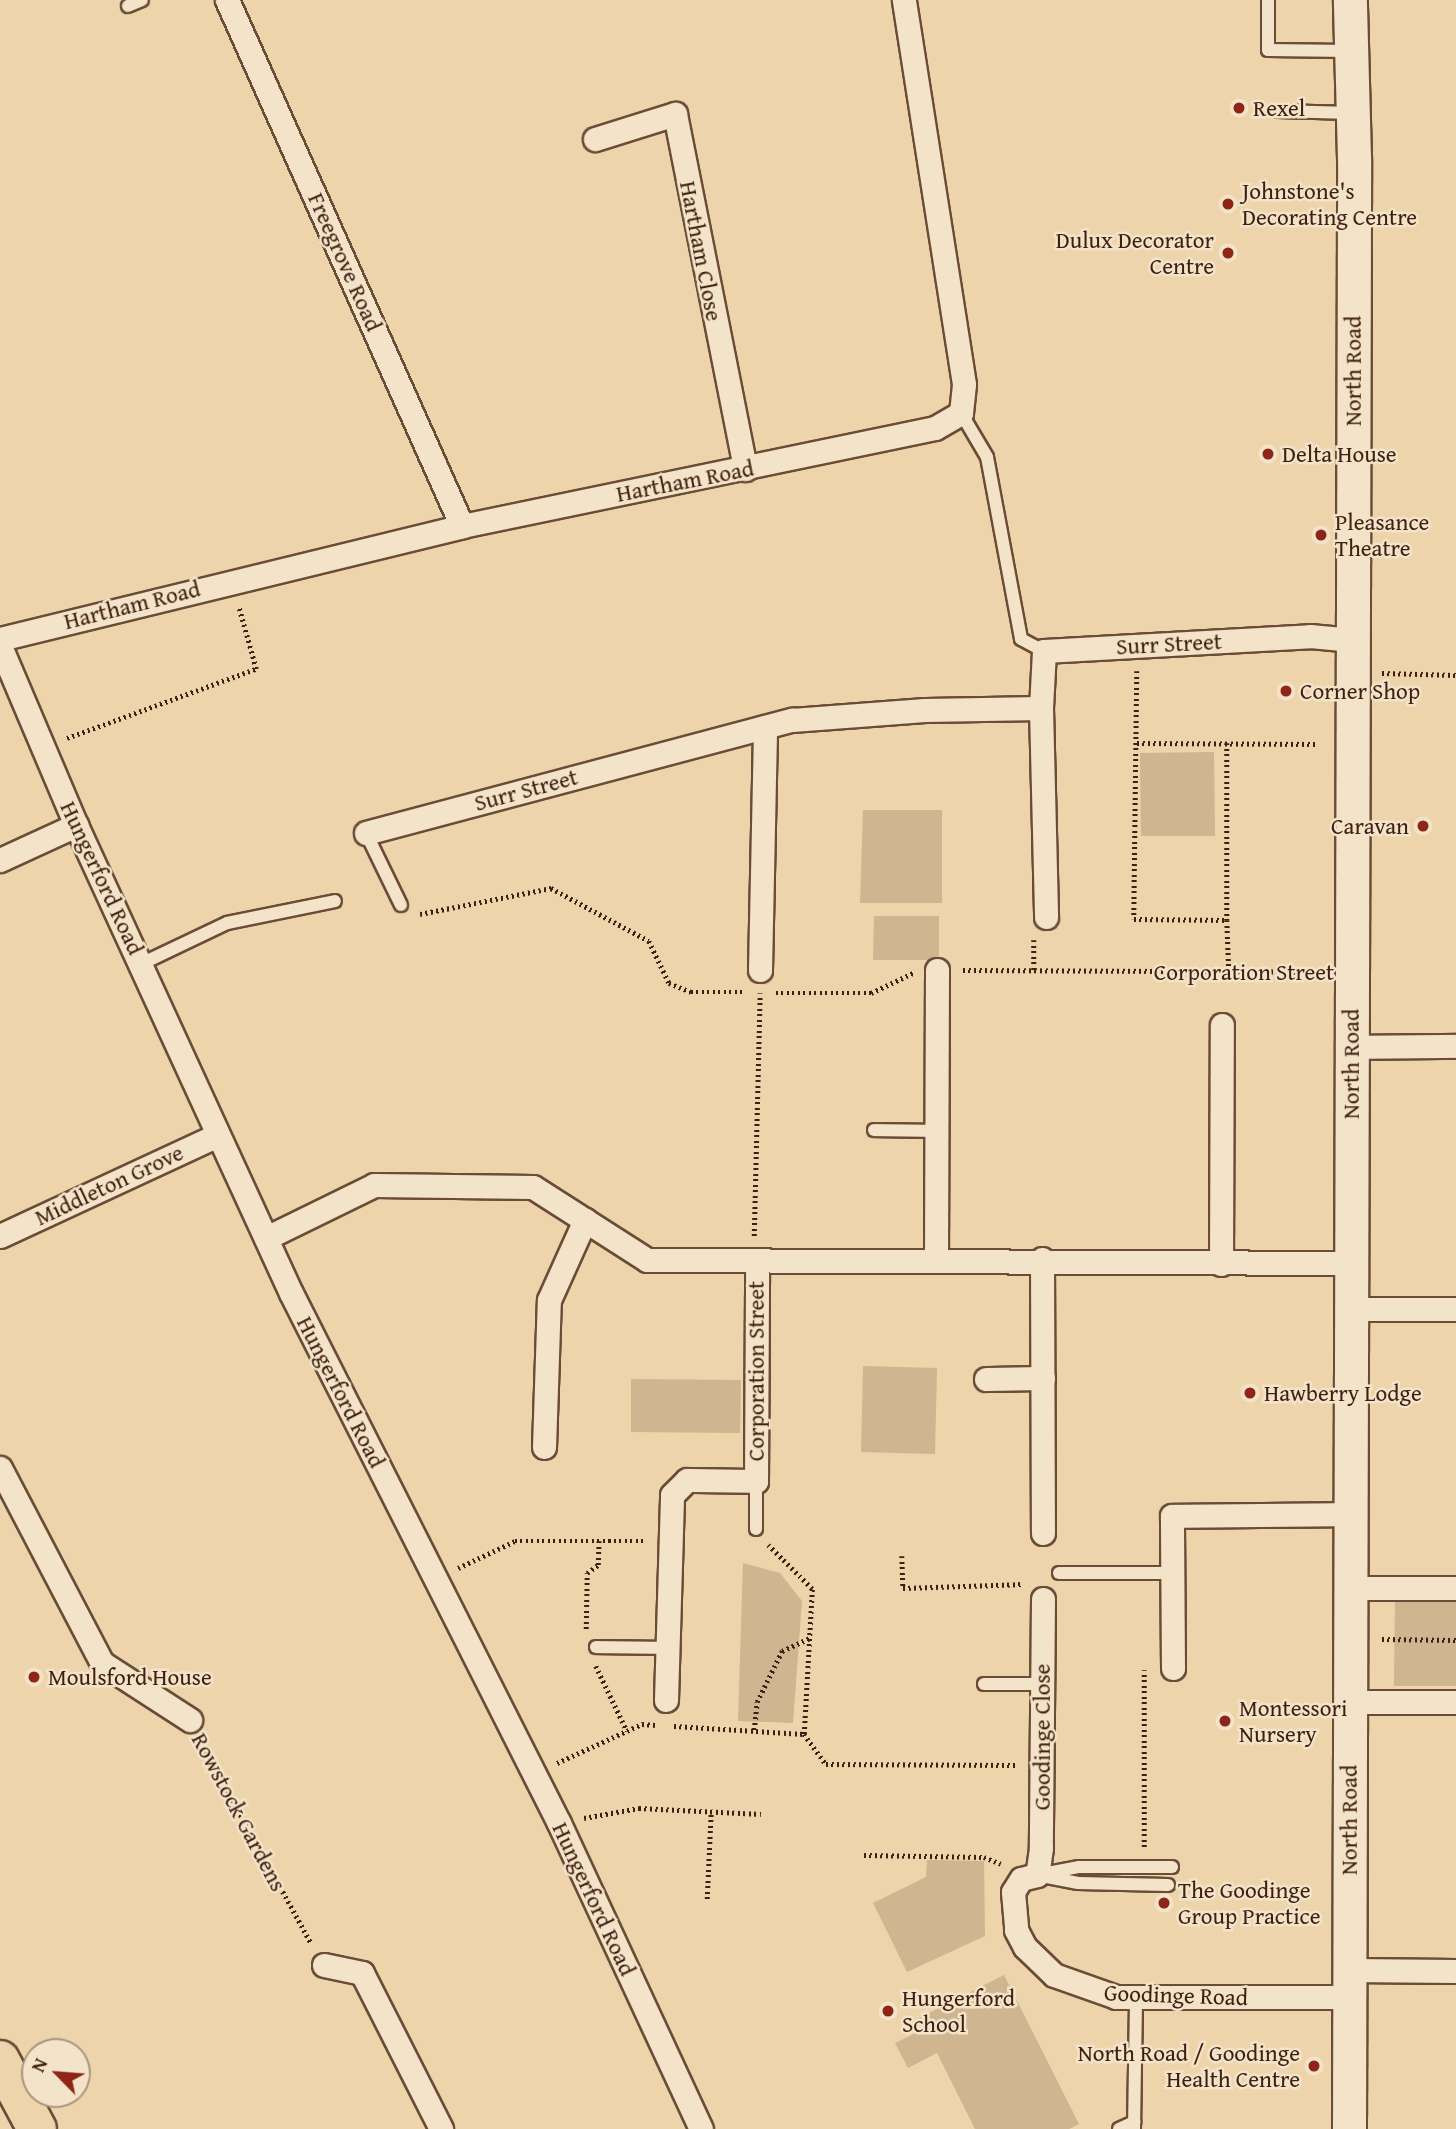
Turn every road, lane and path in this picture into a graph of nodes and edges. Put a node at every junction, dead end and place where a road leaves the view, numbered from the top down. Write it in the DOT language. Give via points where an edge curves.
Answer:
graph roads {
  1 [pos="142,0"];
  2 [pos="227,0"];
  3 [pos="904,0"];
  4 [pos="1268,0"];
  5 [pos="1350,0"];
  6 [pos="128,6"];
  7 [pos="1351,51"];
  8 [pos="1278,111"];
  9 [pos="1353,113"];
  10 [pos="595,139"];
  11 [pos="961,413"];
  12 [pos="745,469"];
  13 [pos="462,526"];
  14 [pos="232,581"];
  15 [pos="0,639"];
  16 [pos="0,646"];
  17 [pos="1137,646"];
  18 [pos="1044,651"];
  19 [pos="1353,656"];
  20 [pos="1456,675"];
  21 [pos="1041,708"];
  22 [pos="765,727"];
  23 [pos="1136,743"];
  24 [pos="1227,743"];
  25 [pos="1318,744"];
  26 [pos="44,749"];
  27 [pos="76,825"];
  28 [pos="366,833"];
  29 [pos="0,860"];
  30 [pos="334,901"];
  31 [pos="401,905"];
  32 [pos="1046,917"];
  33 [pos="1227,920"];
  34 [pos="141,964"];
  35 [pos="937,970"];
  36 [pos="1229,972"];
  37 [pos="1351,972"];
  38 [pos="760,981"];
  39 [pos="1222,1025"];
  40 [pos="1456,1046"];
  41 [pos="1352,1047"];
  42 [pos="874,1130"];
  43 [pos="937,1131"];
  44 [pos="218,1135"];
  45 [pos="585,1220"];
  46 [pos="0,1236"];
  47 [pos="266,1238"];
  48 [pos="936,1258"];
  49 [pos="755,1259"];
  50 [pos="1042,1259"];
  51 [pos="1351,1263"];
  52 [pos="1221,1264"];
  53 [pos="1351,1309"];
  54 [pos="1456,1309"];
  55 [pos="1043,1378"];
  56 [pos="986,1379"];
  57 [pos="544,1447"];
  58 [pos="0,1468"];
  59 [pos="756,1480"];
  60 [pos="1350,1514"];
  61 [pos="756,1529"];
  62 [pos="1043,1533"];
  63 [pos="657,1541"];
  64 [pos="902,1556"];
  65 [pos="1059,1573"];
  66 [pos="1172,1573"];
  67 [pos="435,1579"];
  68 [pos="1350,1588"];
  69 [pos="1456,1588"];
  70 [pos="1036,1592"];
  71 [pos="810,1638"];
  72 [pos="1350,1639"];
  73 [pos="1456,1640"];
  74 [pos="596,1647"];
  75 [pos="668,1648"];
  76 [pos="1144,1662"];
  77 [pos="1173,1668"];
  78 [pos="984,1684"];
  79 [pos="1042,1684"];
  80 [pos="666,1700"];
  81 [pos="1350,1702"];
  82 [pos="1456,1702"];
  83 [pos="190,1720"];
  84 [pos="754,1730"];
  85 [pos="804,1734"];
  86 [pos="1042,1765"];
  87 [pos="534,1773"];
  88 [pos="711,1812"];
  89 [pos="761,1814"];
  90 [pos="559,1823"];
  91 [pos="1130,1851"];
  92 [pos="864,1856"];
  93 [pos="1172,1867"];
  94 [pos="1030,1877"];
  95 [pos="1168,1885"];
  96 [pos="707,1899"];
  97 [pos="324,1965"];
  98 [pos="1456,1971"];
  99 [pos="1349,1984"];
  100 [pos="1136,1998"];
  101 [pos="0,2060"];
  102 [pos="1134,2126"];
  103 [pos="37,2129"];
  104 [pos="441,2129"];
  105 [pos="701,2129"];
  106 [pos="1119,2129"];
  107 [pos="1349,2129"];
  1 -- 6 [label="lane"];
  2 -- 13 [label="street, Freegrove Road"];
  3 -- 11 [label="street" via="964,384"];
  4 -- 7 [label="lane" via="1268,50"];
  5 -- 7 [label="street, North Road"];
  7 -- 9 [label="street, North Road"];
  8 -- 9 [label="lane"];
  9 -- 19 [label="street, North Road"];
  10 -- 12 [label="street, Hartham Close" via="675,114"];
  11 -- 12 [label="street, Hartham Road" via="935,428"];
  11 -- 18 [label="lane" via="988,457 1021,639"];
  12 -- 13 [label="street, Hartham Road"];
  13 -- 14 [label="street, Hartham Road"];
  14 -- 15 [label="street, Hartham Road"];
  14 -- 26 [label="path" via="256,669 123,715"];
  16 -- 26 [label="street, Hungerford Road"];
  17 -- 18 [label="street, Surr Street"];
  17 -- 19 [label="street, Surr Street" via="1310,636"];
  17 -- 23 [label="path"];
  18 -- 21 [label="street"];
  19 -- 20 [label="path"];
  19 -- 37 [label="street, North Road"];
  21 -- 22 [label="street, Surr Street" via="925,710 792,720"];
  21 -- 32 [label="street"];
  22 -- 28 [label="street, Surr Street"];
  22 -- 38 [label="street"];
  23 -- 24 [label="path"];
  23 -- 33 [label="path" via="1134,919"];
  24 -- 25 [label="path"];
  24 -- 33 [label="path"];
  26 -- 27 [label="street, Hungerford Road"];
  27 -- 29 [label="street"];
  27 -- 34 [label="street, Hungerford Road"];
  28 -- 31 [label="lane, Surr Street"];
  30 -- 34 [label="lane" via="227,923"];
  31 -- 38 [label="path, Corporation Street" via="423,916 551,888 649,941 669,983 691,992"];
  33 -- 36 [label="path"];
  34 -- 44 [label="street, Hungerford Road"];
  35 -- 36 [label="path, Corporation Street"];
  35 -- 38 [label="path, Corporation Street" via="913,973 871,993"];
  35 -- 43 [label="street"];
  36 -- 37 [label="path, Corporation Street"];
  37 -- 41 [label="street, North Road"];
  38 -- 49 [label="path"];
  39 -- 52 [label="street"];
  40 -- 41 [label="street"];
  41 -- 51 [label="street, North Road"];
  42 -- 43 [label="lane"];
  43 -- 48 [label="street"];
  44 -- 46 [label="street, Middleton Grove"];
  44 -- 47 [label="street, Hungerford Road"];
  45 -- 47 [label="street, Corporation Street" via="533,1187 374,1185"];
  45 -- 49 [label="street, Corporation Street" via="647,1260"];
  45 -- 57 [label="street" via="549,1300"];
  47 -- 67 [label="street, Hungerford Road"];
  48 -- 49 [label="street, Corporation Street"];
  48 -- 50 [label="street, Corporation Street"];
  49 -- 59 [label="street, Corporation Street"];
  50 -- 52 [label="street, Corporation Street"];
  50 -- 55 [label="street"];
  51 -- 52 [label="street, Corporation Street"];
  51 -- 53 [label="street, North Road"];
  53 -- 54 [label="street"];
  53 -- 60 [label="street, North Road"];
  55 -- 56 [label="street"];
  55 -- 62 [label="street"];
  58 -- 83 [label="street, Rowstock Gardens" via="102,1663"];
  59 -- 61 [label="lane"];
  59 -- 75 [label="street, Corporation Street" via="687,1480 672,1495"];
  60 -- 66 [label="street" via="1171,1516"];
  60 -- 68 [label="street, North Road"];
  61 -- 71 [label="path" via="812,1588"];
  63 -- 67 [label="path" via="515,1541"];
  64 -- 70 [label="path" via="903,1588"];
  65 -- 66 [label="lane"];
  66 -- 77 [label="street"];
  67 -- 87 [label="street, Hungerford Road"];
  68 -- 69 [label="street"];
  68 -- 72 [label="street, North Road"];
  70 -- 79 [label="street, Goodinge Close"];
  71 -- 84 [label="path" via="782,1651 757,1702"];
  71 -- 85 [label="path"];
  72 -- 73 [label="path"];
  72 -- 81 [label="street, North Road"];
  74 -- 75 [label="lane"];
  75 -- 80 [label="street, Corporation Street"];
  76 -- 91 [label="path" via="1144,1851"];
  78 -- 79 [label="lane"];
  79 -- 86 [label="street, Goodinge Close"];
  81 -- 82 [label="street"];
  81 -- 99 [label="street, North Road"];
  83 -- 97 [label="path, Rowstock Gardens"];
  84 -- 85 [label="path"];
  84 -- 87 [label="path" via="642,1724"];
  85 -- 86 [label="path" via="826,1764"];
  86 -- 94 [label="street, Goodinge Close"];
  87 -- 90 [label="street, Hungerford Road"];
  88 -- 89 [label="path"];
  88 -- 90 [label="path" via="639,1808"];
  88 -- 96 [label="path"];
  90 -- 105 [label="street, Hungerford Road"];
  92 -- 94 [label="path" via="984,1857"];
  93 -- 94 [label="lane" via="1079,1867"];
  94 -- 95 [label="lane"];
  94 -- 100 [label="street, Goodinge Road" via="1013,1892 1016,1930 1038,1963 1074,1986"];
  97 -- 104 [label="street" via="362,1973"];
  98 -- 99 [label="street, Goodinge Road"];
  99 -- 100 [label="street, Goodinge Road"];
  99 -- 107 [label="street, North Road"];
  100 -- 102 [label="lane"];
  101 -- 103 [label="highway"];
  102 -- 106 [label="lane"];
}
